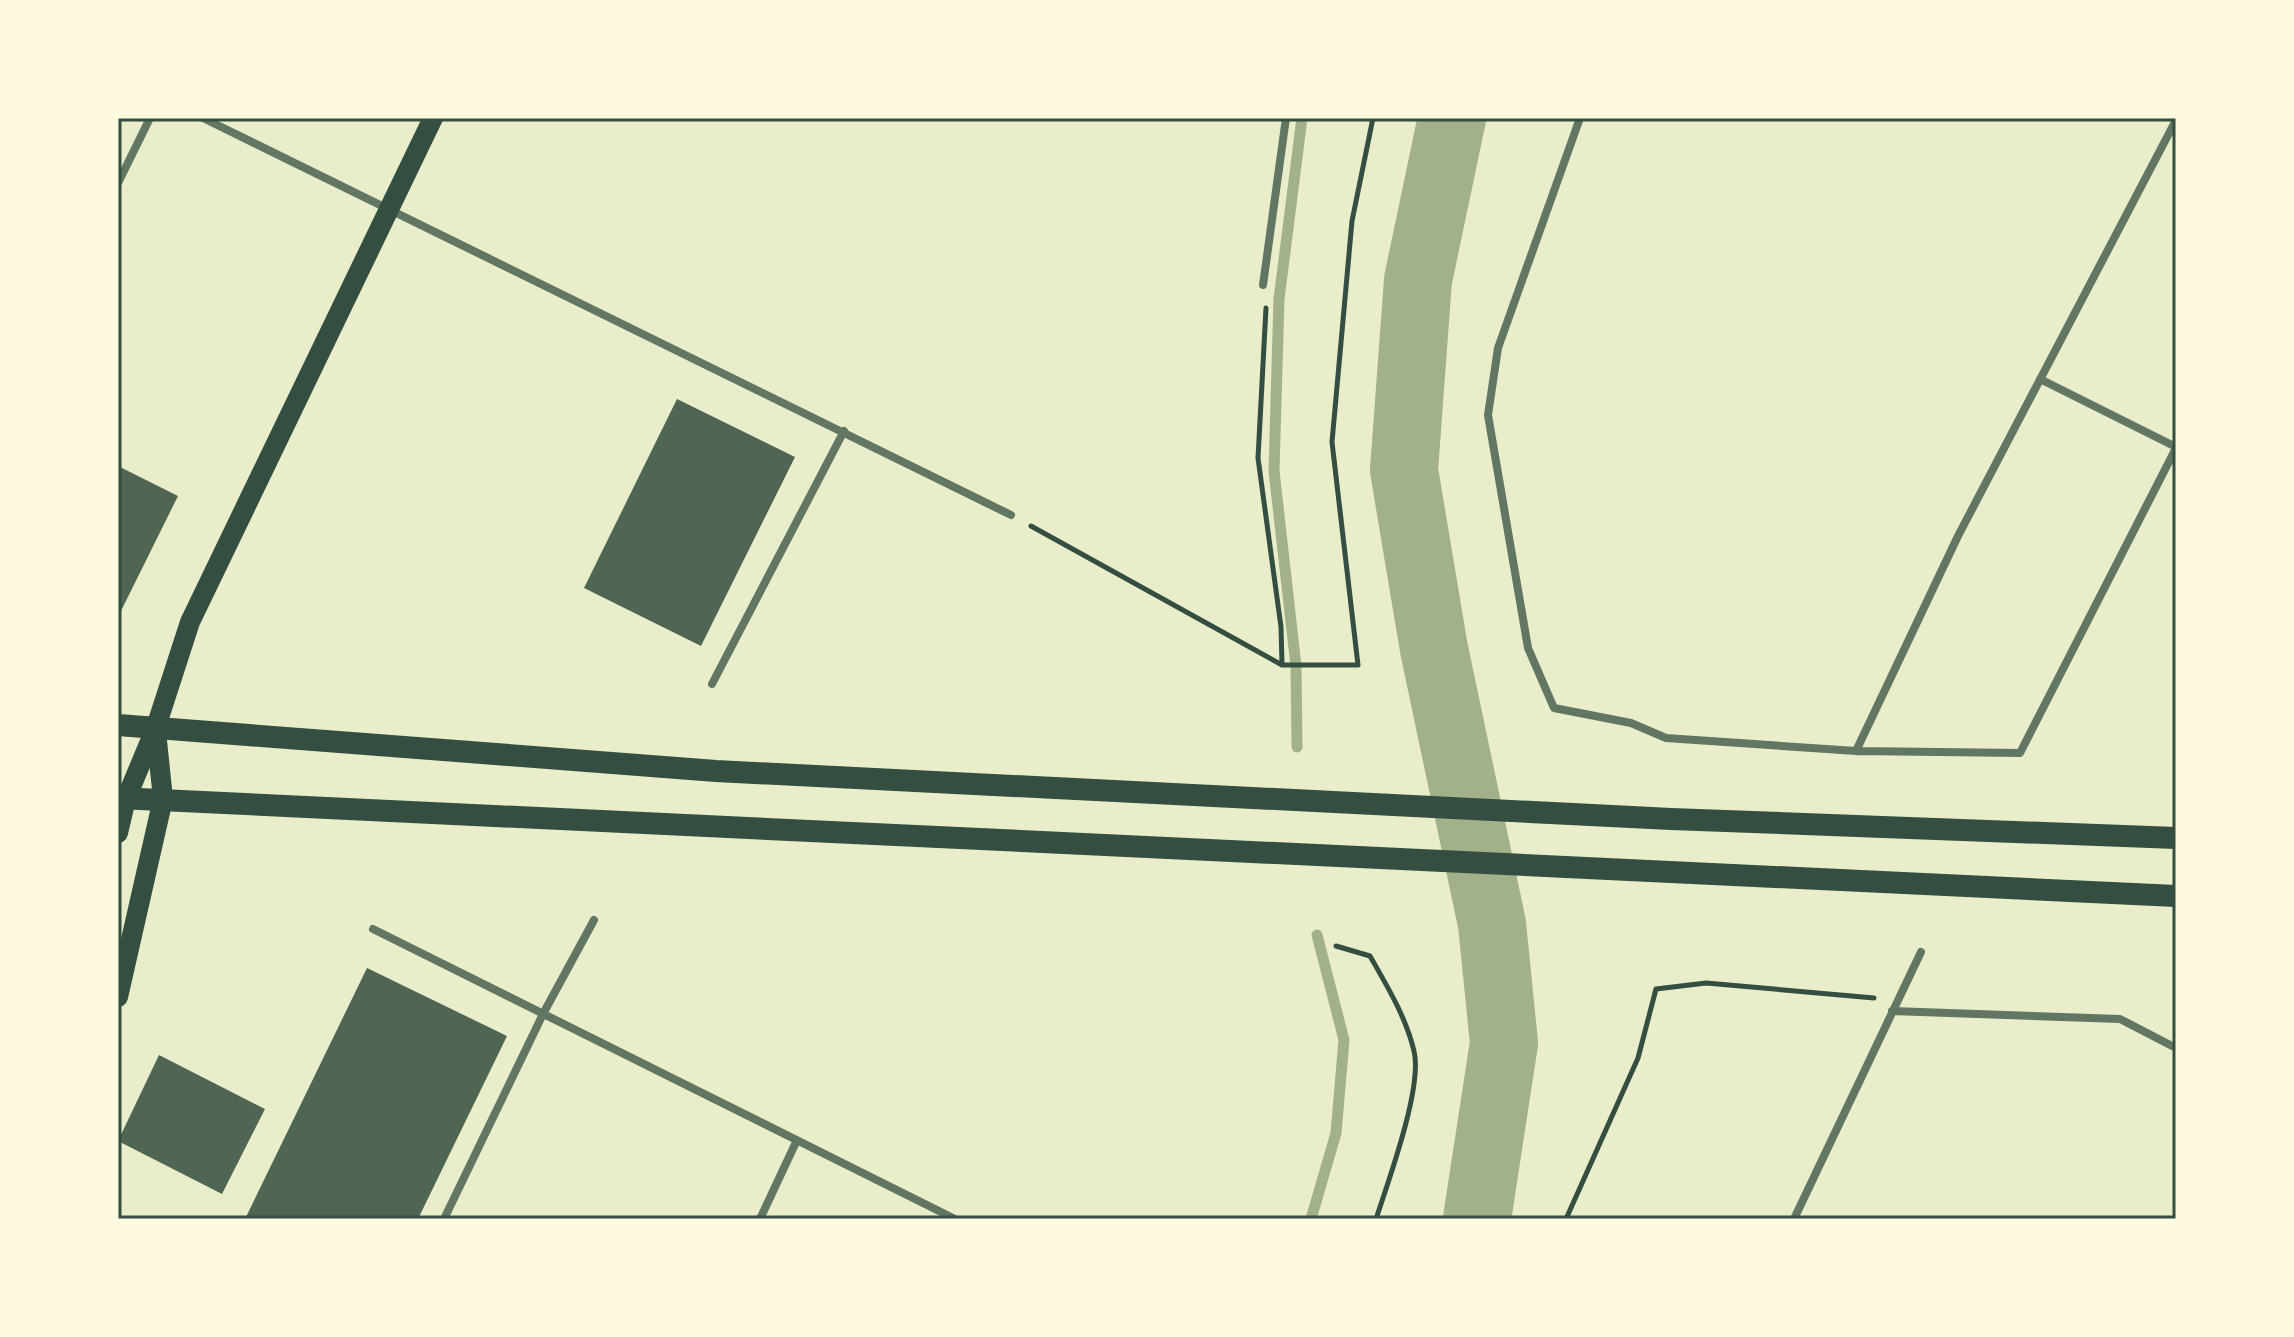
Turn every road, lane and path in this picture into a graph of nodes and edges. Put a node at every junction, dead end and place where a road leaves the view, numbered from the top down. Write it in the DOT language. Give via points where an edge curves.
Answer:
graph roads {
  1 [pos="150,118"];
  2 [pos="203,118"];
  3 [pos="433,118"];
  4 [pos="1286,118"];
  5 [pos="1373,118"];
  6 [pos="1580,118"];
  7 [pos="2176,120"];
  8 [pos="118,183"];
  9 [pos="389,209"];
  10 [pos="1263,285"];
  11 [pos="2040,379"];
  12 [pos="844,431"];
  13 [pos="2176,448"];
  14 [pos="1011,515"];
  15 [pos="1282,665"];
  16 [pos="712,684"];
  17 [pos="118,725"];
  18 [pos="156,727"];
  19 [pos="1856,751"];
  20 [pos="122,798"];
  21 [pos="163,799"];
  22 [pos="118,833"];
  23 [pos="2176,838"];
  24 [pos="2176,896"];
  25 [pos="594,920"];
  26 [pos="373,929"];
  27 [pos="1336,946"];
  28 [pos="1921,952"];
  29 [pos="118,997"];
  30 [pos="1899,1000"];
  31 [pos="1892,1011"];
  32 [pos="543,1014"];
  33 [pos="2176,1048"];
  34 [pos="797,1140"];
  35 [pos="444,1219"];
  36 [pos="760,1219"];
  37 [pos="955,1219"];
  38 [pos="1376,1219"];
  39 [pos="1566,1219"];
  40 [pos="1794,1219"];
  1 -- 8 [label="street"];
  2 -- 9 [label="street"];
  3 -- 9 [label="main road"];
  4 -- 10 [label="street"];
  5 -- 15 [label="path" via="1352,221 1332,442 1358,665"];
  6 -- 19 [label="street" via="1498,348 1488,415 1528,648 1554,708 1631,723 1666,738"];
  7 -- 11 [label="street"];
  9 -- 12 [label="street"];
  9 -- 18 [label="main road" via="190,622"];
  10 -- 15 [label="path" via="1267,300 1258,458"];
  11 -- 13 [label="street"];
  11 -- 19 [label="street"];
  12 -- 14 [label="street"];
  12 -- 16 [label="street"];
  13 -- 19 [label="street" via="2020,753"];
  14 -- 15 [label="path"];
  17 -- 18 [label="highway"];
  18 -- 20 [label="main road"];
  18 -- 21 [label="main road"];
  18 -- 23 [label="highway" via="716,771 1671,819"];
  20 -- 21 [label="highway"];
  20 -- 22 [label="main road"];
  21 -- 24 [label="highway"];
  21 -- 29 [label="main road"];
  25 -- 32 [label="street"];
  26 -- 32 [label="street"];
  27 -- 38 [label="path" via="1370,956 1401,1013 1415,1054 1406,1126"];
  28 -- 30 [label="street"];
  30 -- 31 [label="street"];
  30 -- 39 [label="path" via="1706,983 1656,989 1638,1058"];
  31 -- 33 [label="street" via="2120,1019"];
  31 -- 40 [label="street"];
  32 -- 34 [label="street"];
  32 -- 35 [label="street"];
  34 -- 36 [label="street"];
  34 -- 37 [label="street"];
}
